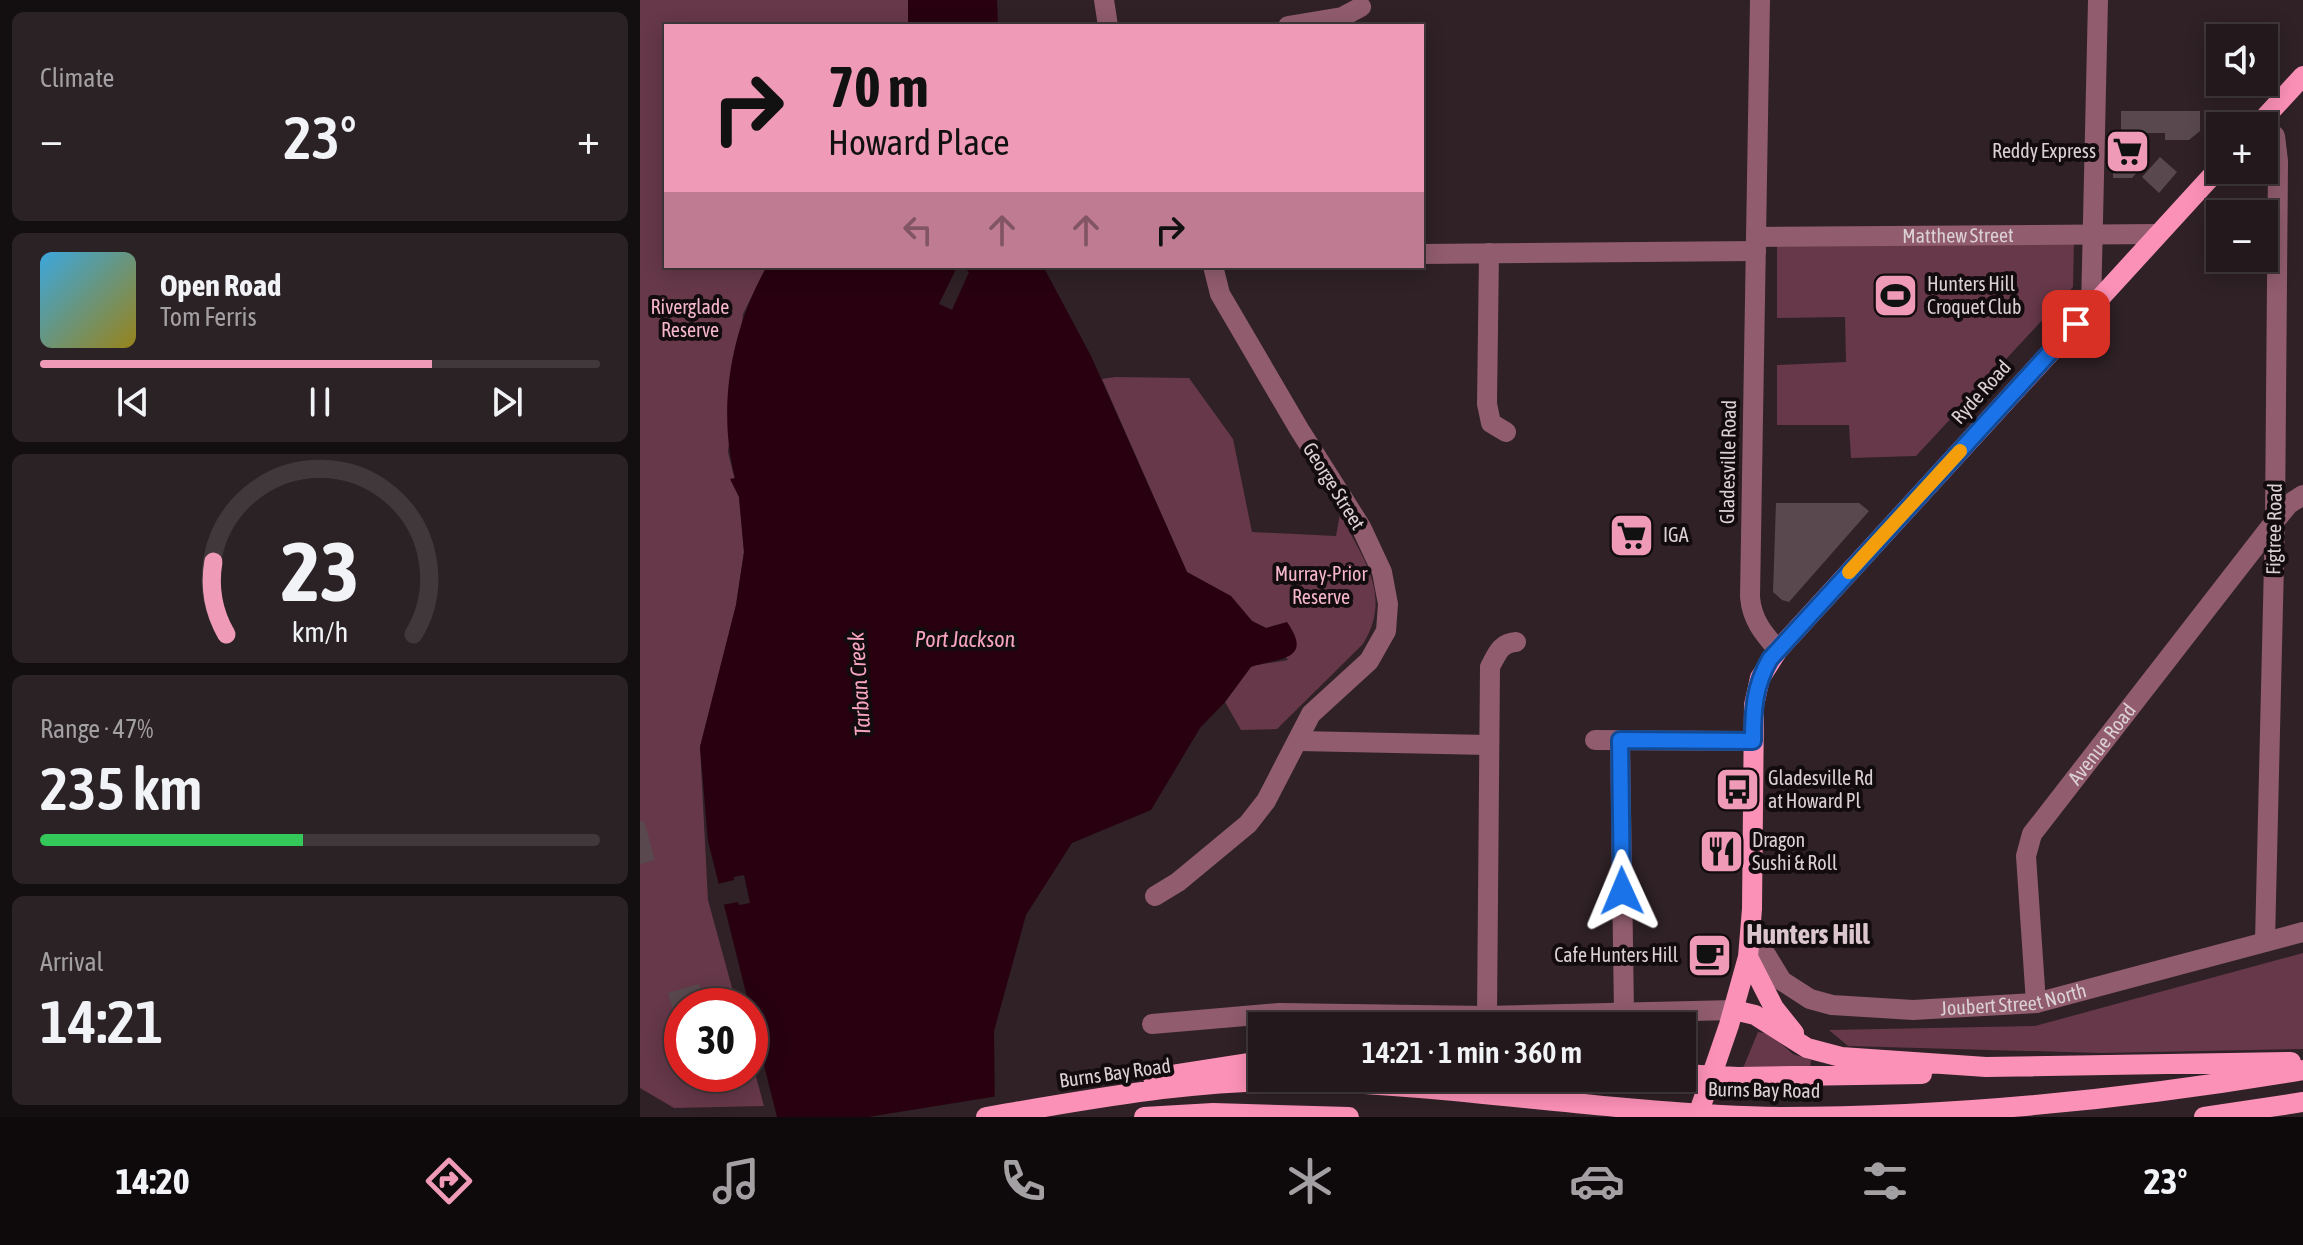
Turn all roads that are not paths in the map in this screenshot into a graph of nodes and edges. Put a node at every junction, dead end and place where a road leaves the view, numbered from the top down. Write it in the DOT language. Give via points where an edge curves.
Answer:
graph roads {
  1 [pos="1104,0"];
  2 [pos="1760,0"];
  3 [pos="2098,0"];
  4 [pos="1361,7"];
  5 [pos="1108,24"];
  6 [pos="1300,24"];
  7 [pos="2303,76"];
  8 [pos="2270,112"];
  9 [pos="2206,182"];
  10 [pos="2278,184"];
  11 [pos="2092,233"];
  12 [pos="2158,234"];
  13 [pos="1756,244"];
  14 [pos="1489,253"];
  15 [pos="1424,254"];
  16 [pos="1214,268"];
  17 [pos="2091,308"];
  18 [pos="1506,432"];
  19 [pos="2303,495"];
  20 [pos="2275,521"];
  21 [pos="1516,642"];
  22 [pos="1778,650"];
  23 [pos="1595,740"];
  24 [pos="1620,740"];
  25 [pos="1299,741"];
  26 [pos="1753,741"];
  27 [pos="1488,745"];
  28 [pos="1155,896"];
  29 [pos="1751,930"];
  30 [pos="2303,932"];
  31 [pos="2265,942"];
  32 [pos="1748,957"];
  33 [pos="2036,1003"];
  34 [pos="1734,1010"];
  35 [pos="1487,1012"];
  36 [pos="1624,1012"];
  37 [pos="1661,1012"];
  38 [pos="1248,1016"];
  39 [pos="1152,1024"];
  40 [pos="1807,1048"];
  41 [pos="2303,1062"];
  42 [pos="1248,1063"];
  43 [pos="1986,1067"];
  44 [pos="2303,1070"];
  45 [pos="1696,1078"];
  46 [pos="1710,1081"];
  47 [pos="1085,1100"];
  48 [pos="2303,1102"];
  49 [pos="2303,1114"];
  50 [pos="986,1117"];
  51 [pos="1144,1117"];
  52 [pos="1349,1117"];
  53 [pos="1697,1117"];
  54 [pos="2204,1117"];
  55 [pos="2292,1117"];
  1 -- 5 [label="street"];
  2 -- 13 [label="street, Gladesville Road"];
  3 -- 11 [label="street"];
  4 -- 6 [label="street" via="1342,17"];
  7 -- 8 [label="main road"];
  9 -- 12 [label="main road, Ryde Road"];
  10 -- 20 [label="street, Figtree Road"];
  11 -- 12 [label="street, Matthew Street"];
  11 -- 13 [label="street, Matthew Street"];
  11 -- 17 [label="street"];
  12 -- 17 [label="main road, Ryde Road"];
  13 -- 14 [label="street, Matthew Street"];
  13 -- 22 [label="street, Gladesville Road" via="1750,597 1759,629"];
  14 -- 15 [label="street, Matthew Street"];
  14 -- 18 [label="street" via="1487,404 1491,423"];
  16 -- 25 [label="street, George Street" via="1220,294 1361,527 1382,572 1388,604 1386,631 1369,661 1311,714"];
  17 -- 22 [label="main road, Ryde Road"];
  19 -- 20 [label="street, Avenue Road"];
  20 -- 31 [label="street, Figtree Road"];
  20 -- 33 [label="street, Avenue Road" via="2032,834 2026,856"];
  21 -- 27 [label="street" via="1500,647 1490,667"];
  22 -- 26 [label="main road" via="1757,688"];
  23 -- 24 [label="street"];
  24 -- 26 [label="street"];
  24 -- 36 [label="street"];
  25 -- 27 [label="street"];
  25 -- 28 [label="street, George Street" via="1248,824"];
  26 -- 29 [label="main road"];
  27 -- 35 [label="street"];
  29 -- 32 [label="main road"];
  29 -- 33 [label="street, Joubert Street North" via="1782,981 1810,999 1832,1005 1913,1010"];
  30 -- 31 [label="street, Joubert Street North"];
  31 -- 33 [label="street, Joubert Street North"];
  32 -- 34 [label="main road"];
  32 -- 40 [label="main road" via="1774,1008"];
  34 -- 37 [label="street"];
  34 -- 40 [label="main road" via="1755,1015"];
  34 -- 46 [label="main road"];
  38 -- 39 [label="street"];
  40 -- 43 [label="main road" via="1841,1057"];
  41 -- 43 [label="main road"];
  42 -- 47 [label="main road" via="1152,1078"];
  43 -- 46 [label="main road" via="1933,1074"];
  44 -- 47 [label="main road, Burns Bay Road" via="2203,1087 1987,1109 1781,1117 1307,1081 1200,1086"];
  45 -- 46 [label="main road"];
  46 -- 53 [label="main road, bridge"];
  47 -- 50 [label="main road, Burns Bay Road"];
  48 -- 54 [label="main road"];
  49 -- 55 [label="main road"];
  51 -- 52 [label="main road"];
}
